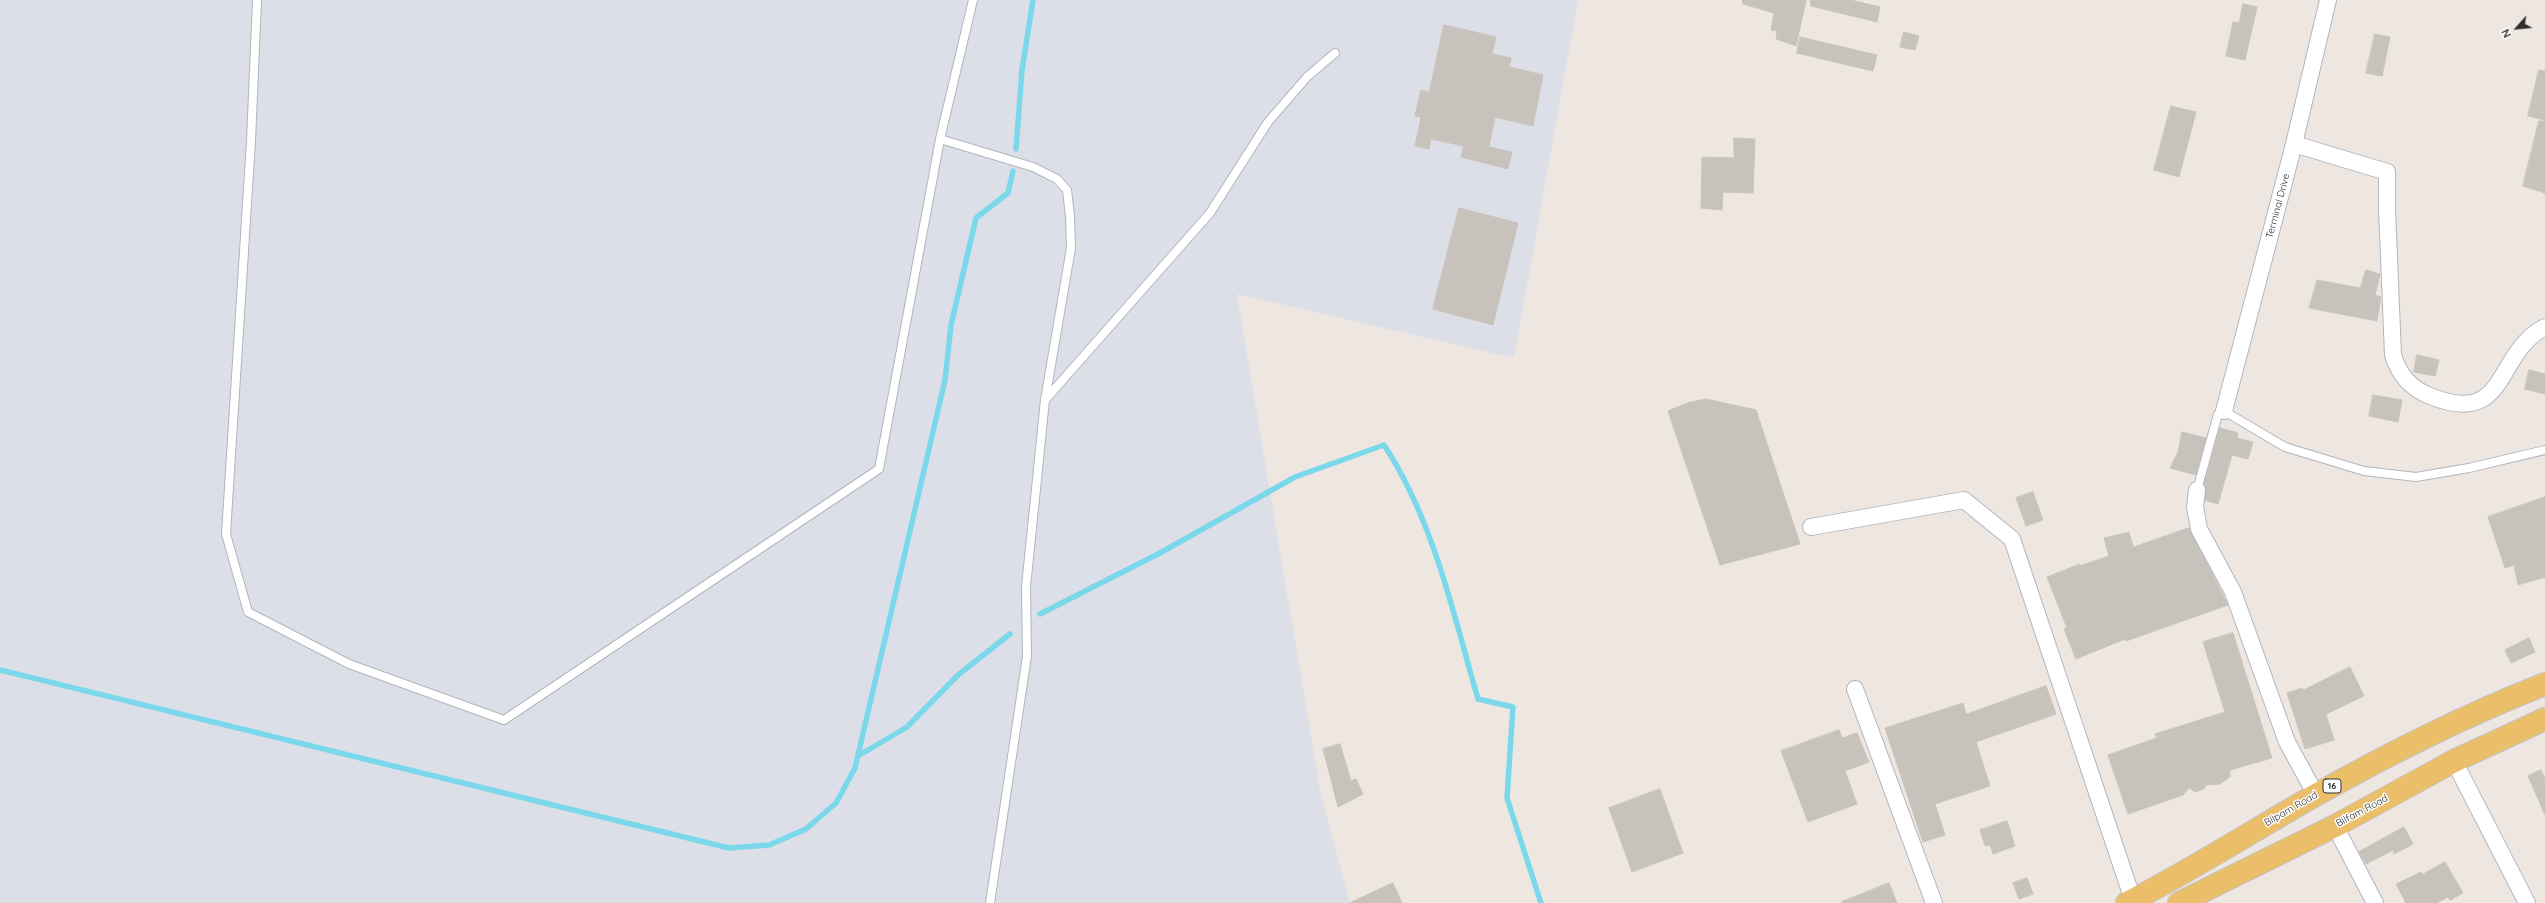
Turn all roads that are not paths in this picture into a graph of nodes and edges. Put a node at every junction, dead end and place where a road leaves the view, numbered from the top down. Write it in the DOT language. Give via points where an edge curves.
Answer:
graph roads {
  1 [pos="257,0"];
  2 [pos="972,0"];
  3 [pos="2328,0"];
  4 [pos="1334,53"];
  5 [pos="940,139"];
  6 [pos="2294,144"];
  7 [pos="2545,327"];
  8 [pos="1045,400"];
  9 [pos="2224,411"];
  10 [pos="2545,450"];
  11 [pos="2198,490"];
  12 [pos="1811,527"];
  13 [pos="2545,684"];
  14 [pos="1855,689"];
  15 [pos="2545,719"];
  16 [pos="2454,762"];
  17 [pos="2316,795"];
  18 [pos="2335,826"];
  19 [pos="2208,896"];
  20 [pos="2130,902"];
  21 [pos="990,903"];
  22 [pos="1934,903"];
  23 [pos="2179,903"];
  24 [pos="2375,903"];
  25 [pos="2527,903"];
  1 -- 5 [label="lane" via="251,141 226,534 248,612 349,664 504,720 879,469"];
  2 -- 5 [label="lane"];
  3 -- 6 [label="street, Terminal Drive"];
  4 -- 8 [label="lane" via="1308,77 1268,122 1210,213"];
  5 -- 8 [label="lane" via="1033,167 1058,179 1067,190 1071,248"];
  6 -- 7 [label="street" via="2387,172 2393,355 2397,370 2404,380 2449,404 2468,405 2487,396 2501,381 2524,341"];
  6 -- 9 [label="street, Terminal Drive"];
  8 -- 21 [label="lane" via="1026,587 1027,656"];
  9 -- 10 [label="lane" via="2285,447 2372,471 2416,477 2469,468"];
  9 -- 11 [label="lane" via="2218,414"];
  11 -- 17 [label="street" via="2195,507 2199,529 2233,592 2287,742"];
  12 -- 20 [label="street" via="1964,500 2012,539"];
  13 -- 17 [label="main road, Bilpam Road / 16" via="2504,700"];
  14 -- 22 [label="street"];
  15 -- 16 [label="main road, Bilfam Road"];
  16 -- 18 [label="main road, Bilfam Road"];
  16 -- 25 [label="street"];
  17 -- 20 [label="main road, Bilpam Road / 16"];
  18 -- 19 [label="main road, Bilfam Road"];
  18 -- 24 [label="street"];
  19 -- 23 [label="main road, Bilfam Road"];
}
